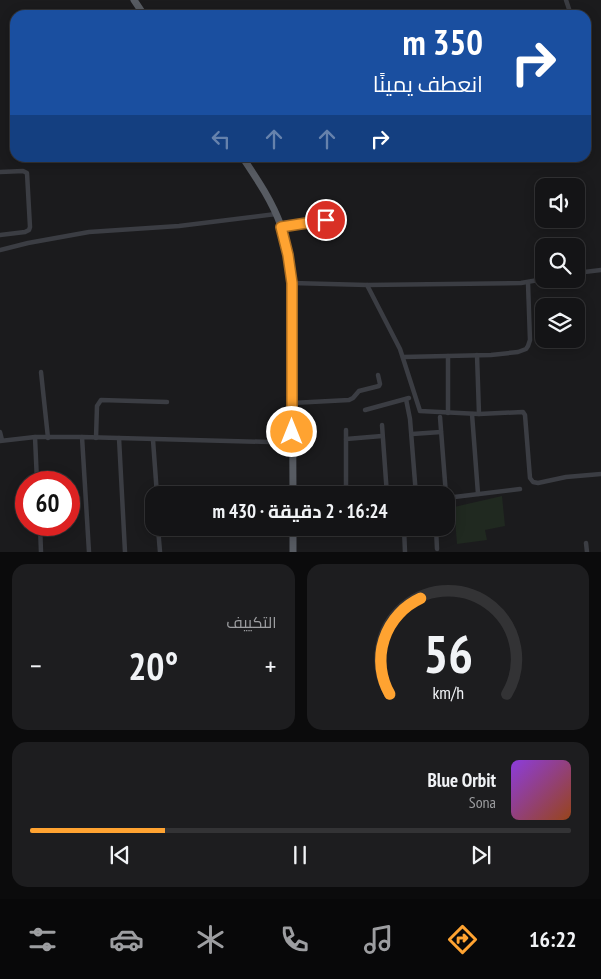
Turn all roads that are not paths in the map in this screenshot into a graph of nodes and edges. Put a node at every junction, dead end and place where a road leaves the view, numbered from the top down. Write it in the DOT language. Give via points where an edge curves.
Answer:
graph roads {
  1 [pos="246,162"];
  2 [pos="0,172"];
  3 [pos="276,214"];
  4 [pos="341,217"];
  5 [pos="281,227"];
  6 [pos="0,235"];
  7 [pos="0,250"];
  8 [pos="601,270"];
  9 [pos="585,272"];
  10 [pos="535,281"];
  11 [pos="292,283"];
  12 [pos="528,283"];
  13 [pos="367,285"];
  14 [pos="477,355"];
  15 [pos="448,356"];
  16 [pos="403,357"];
  17 [pos="41,372"];
  18 [pos="378,375"];
  19 [pos="167,402"];
  20 [pos="292,403"];
  21 [pos="365,410"];
  22 [pos="448,413"];
  23 [pos="472,414"];
  24 [pos="479,414"];
  25 [pos="440,417"];
  26 [pos="382,425"];
  27 [pos="346,430"];
  28 [pos="0,432"];
  29 [pos="441,432"];
  30 [pos="412,434"];
  31 [pos="382,436"];
  32 [pos="34,437"];
  33 [pos="48,438"];
  34 [pos="82,438"];
  35 [pos="96,438"];
  36 [pos="119,438"];
  37 [pos="346,439"];
  38 [pos="153,440"];
  39 [pos="1,441"];
  40 [pos="292,446"];
  41 [pos="36,471"];
  42 [pos="601,474"];
  43 [pos="156,486"];
  44 [pos="293,486"];
  45 [pos="346,486"];
  46 [pos="386,486"];
  47 [pos="415,486"];
  48 [pos="445,486"];
  49 [pos="520,489"];
  50 [pos="478,494"];
  51 [pos="455,496"];
  52 [pos="40,536"];
  53 [pos="159,536"];
  54 [pos="293,536"];
  55 [pos="404,536"];
  56 [pos="436,536"];
  57 [pos="586,543"];
  58 [pos="437,549"];
  59 [pos="41,552"];
  60 [pos="89,552"];
  61 [pos="125,552"];
  62 [pos="160,552"];
  63 [pos="293,552"];
  64 [pos="405,552"];
  65 [pos="588,552"];
  1 -- 3 [label="main road"];
  2 -- 6 [label="street" via="27,173 30,227 24,232"];
  3 -- 5 [label="main road"];
  3 -- 7 [label="street" via="89,232"];
  4 -- 5 [label="street"];
  5 -- 11 [label="main road"];
  8 -- 9 [label="street"];
  10 -- 12 [label="street"];
  11 -- 13 [label="street"];
  11 -- 20 [label="main road"];
  12 -- 13 [label="street"];
  12 -- 14 [label="street" via="528,346 521,352"];
  13 -- 16 [label="street"];
  14 -- 15 [label="street"];
  14 -- 24 [label="street"];
  15 -- 16 [label="street"];
  15 -- 22 [label="street"];
  16 -- 22 [label="street" via="419,410"];
  17 -- 33 [label="street"];
  18 -- 20 [label="street" via="379,386 358,391 350,400"];
  19 -- 35 [label="street" via="101,400 97,406"];
  20 -- 40 [label="main road"];
  21 -- 30 [label="street" via="408,398"];
  22 -- 23 [label="street"];
  23 -- 24 [label="street"];
  23 -- 50 [label="street"];
  24 -- 42 [label="street" via="524,413 530,478 535,483"];
  25 -- 29 [label="street"];
  26 -- 31 [label="street"];
  27 -- 37 [label="street"];
  28 -- 39 [label="street"];
  29 -- 30 [label="street"];
  29 -- 48 [label="street"];
  30 -- 47 [label="street"];
  31 -- 37 [label="street"];
  31 -- 46 [label="street"];
  32 -- 33 [label="street"];
  32 -- 39 [label="street"];
  32 -- 41 [label="street"];
  33 -- 34 [label="street"];
  34 -- 35 [label="street"];
  34 -- 60 [label="street"];
  35 -- 36 [label="street"];
  36 -- 38 [label="street"];
  36 -- 61 [label="street"];
  37 -- 45 [label="street"];
  38 -- 40 [label="street" via="270,442"];
  38 -- 43 [label="street"];
  40 -- 44 [label="main road"];
  49 -- 50 [label="street"];
  50 -- 51 [label="street"];
  52 -- 59 [label="street"];
  53 -- 62 [label="street"];
  54 -- 63 [label="main road"];
  55 -- 64 [label="street"];
  56 -- 58 [label="street"];
  57 -- 65 [label="street"];
}
